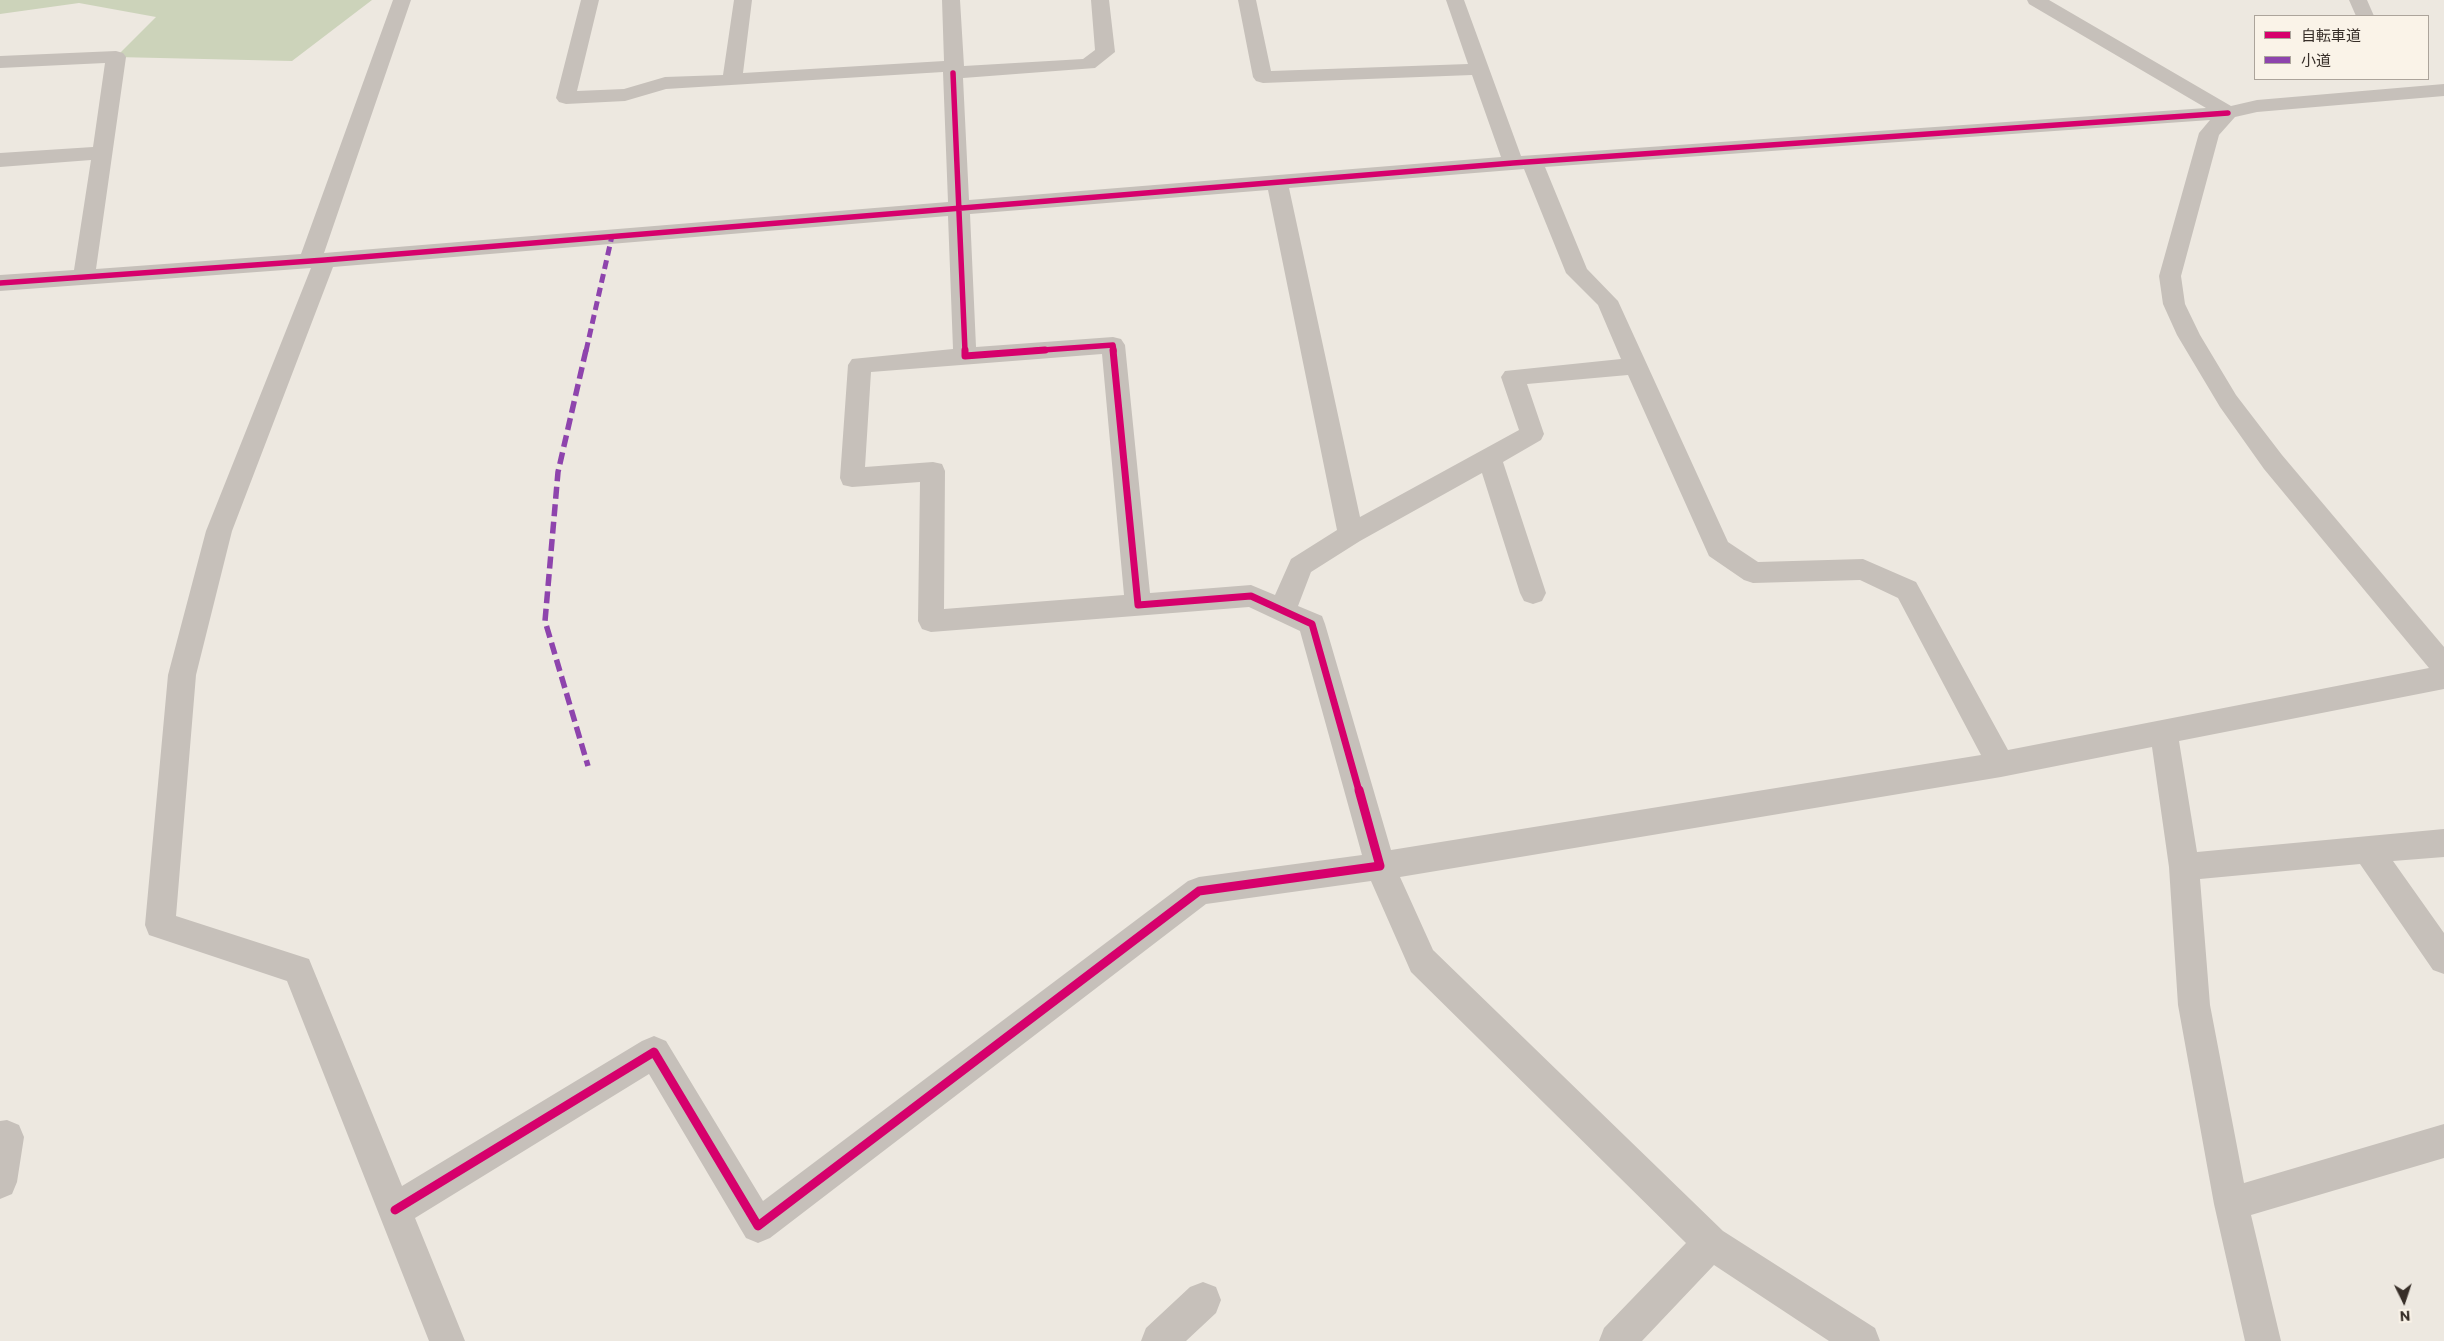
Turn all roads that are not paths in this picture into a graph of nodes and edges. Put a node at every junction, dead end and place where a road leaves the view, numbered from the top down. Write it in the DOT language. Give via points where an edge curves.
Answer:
graph roads {
  1 [pos="402,0"];
  2 [pos="590,0"];
  3 [pos="743,0"];
  4 [pos="950,0"];
  5 [pos="1100,0"];
  6 [pos="1247,0"];
  7 [pos="1455,0"];
  8 [pos="2036,0"];
  9 [pos="2358,0"];
  10 [pos="2365,15"];
  11 [pos="0,62"];
  12 [pos="954,69"];
  13 [pos="1479,69"];
  14 [pos="732,80"];
  15 [pos="2396,86"];
  16 [pos="2444,90"];
  17 [pos="2228,113"];
  18 [pos="101,153"];
  19 [pos="0,160"];
  20 [pos="1522,162"];
  21 [pos="1277,182"];
  22 [pos="960,208"];
  23 [pos="318,260"];
  24 [pos="84,277"];
  25 [pos="0,282"];
  26 [pos="965,356"];
  27 [pos="1636,366"];
  28 [pos="1489,458"];
  29 [pos="1351,534"];
  30 [pos="1534,593"];
  31 [pos="1138,605"];
  32 [pos="1284,610"];
  33 [pos="2444,667"];
  34 [pos="2444,677"];
  35 [pos="2164,733"];
  36 [pos="2002,764"];
  37 [pos="2444,843"];
  38 [pos="2368,851"];
  39 [pos="1380,866"];
  40 [pos="2184,867"];
  41 [pos="2444,959"];
  42 [pos="0,1138"];
  43 [pos="2444,1141"];
  44 [pos="0,1182"];
  45 [pos="2231,1204"];
  46 [pos="395,1210"];
  47 [pos="1711,1243"];
  48 [pos="1203,1300"];
  49 [pos="447,1341"];
  50 [pos="1159,1341"];
  51 [pos="1617,1341"];
  52 [pos="1862,1341"];
  53 [pos="2263,1341"];
  1 -- 23 [label="street"];
  2 -- 14 [label="street" via="566,98 625,95 665,83"];
  3 -- 14 [label="street"];
  4 -- 12 [label="street"];
  5 -- 12 [label="street" via="1105,52 1088,64"];
  6 -- 13 [label="street" via="1263,77"];
  7 -- 13 [label="street"];
  8 -- 17 [label="street"];
  9 -- 10 [label="street"];
  11 -- 18 [label="street" via="116,57"];
  12 -- 14 [label="street"];
  12 -- 22 [label="street"];
  13 -- 20 [label="street"];
  15 -- 16 [label="street"];
  15 -- 17 [label="street"];
  17 -- 20 [label="street"];
  17 -- 33 [label="street" via="2210,133 2170,276 2174,304 2188,335 2228,401 2273,462"];
  18 -- 19 [label="street"];
  18 -- 24 [label="street"];
  20 -- 21 [label="street"];
  20 -- 27 [label="street" via="1577,273 1607,301"];
  21 -- 22 [label="street"];
  21 -- 29 [label="street"];
  22 -- 23 [label="street"];
  22 -- 26 [label="street"];
  23 -- 24 [label="street"];
  23 -- 46 [label="street" via="219,531 182,675 160,925 298,970"];
  24 -- 25 [label="street"];
  26 -- 31 [label="street" via="1114,345"];
  26 -- 31 [label="street" via="860,365 852,478 933,471 930,621"];
  27 -- 28 [label="street" via="1513,377 1532,434"];
  27 -- 36 [label="street" via="1718,549 1753,573 1863,569 1907,590"];
  28 -- 29 [label="street"];
  28 -- 30 [label="street"];
  29 -- 32 [label="street" via="1300,566"];
  31 -- 32 [label="street" via="1251,596"];
  32 -- 39 [label="street" via="1312,624"];
  34 -- 35 [label="street"];
  35 -- 36 [label="street"];
  35 -- 40 [label="street"];
  36 -- 39 [label="street"];
  37 -- 38 [label="street"];
  38 -- 40 [label="street"];
  38 -- 41 [label="street"];
  39 -- 46 [label="street" via="1199,891 758,1226 654,1052"];
  39 -- 47 [label="street" via="1422,961"];
  40 -- 45 [label="street" via="2194,1005"];
  42 -- 44 [label="street" via="7,1138"];
  43 -- 45 [label="street"];
  45 -- 53 [label="street"];
  46 -- 49 [label="street"];
  47 -- 51 [label="street"];
  47 -- 52 [label="street"];
  48 -- 50 [label="street"];
}
